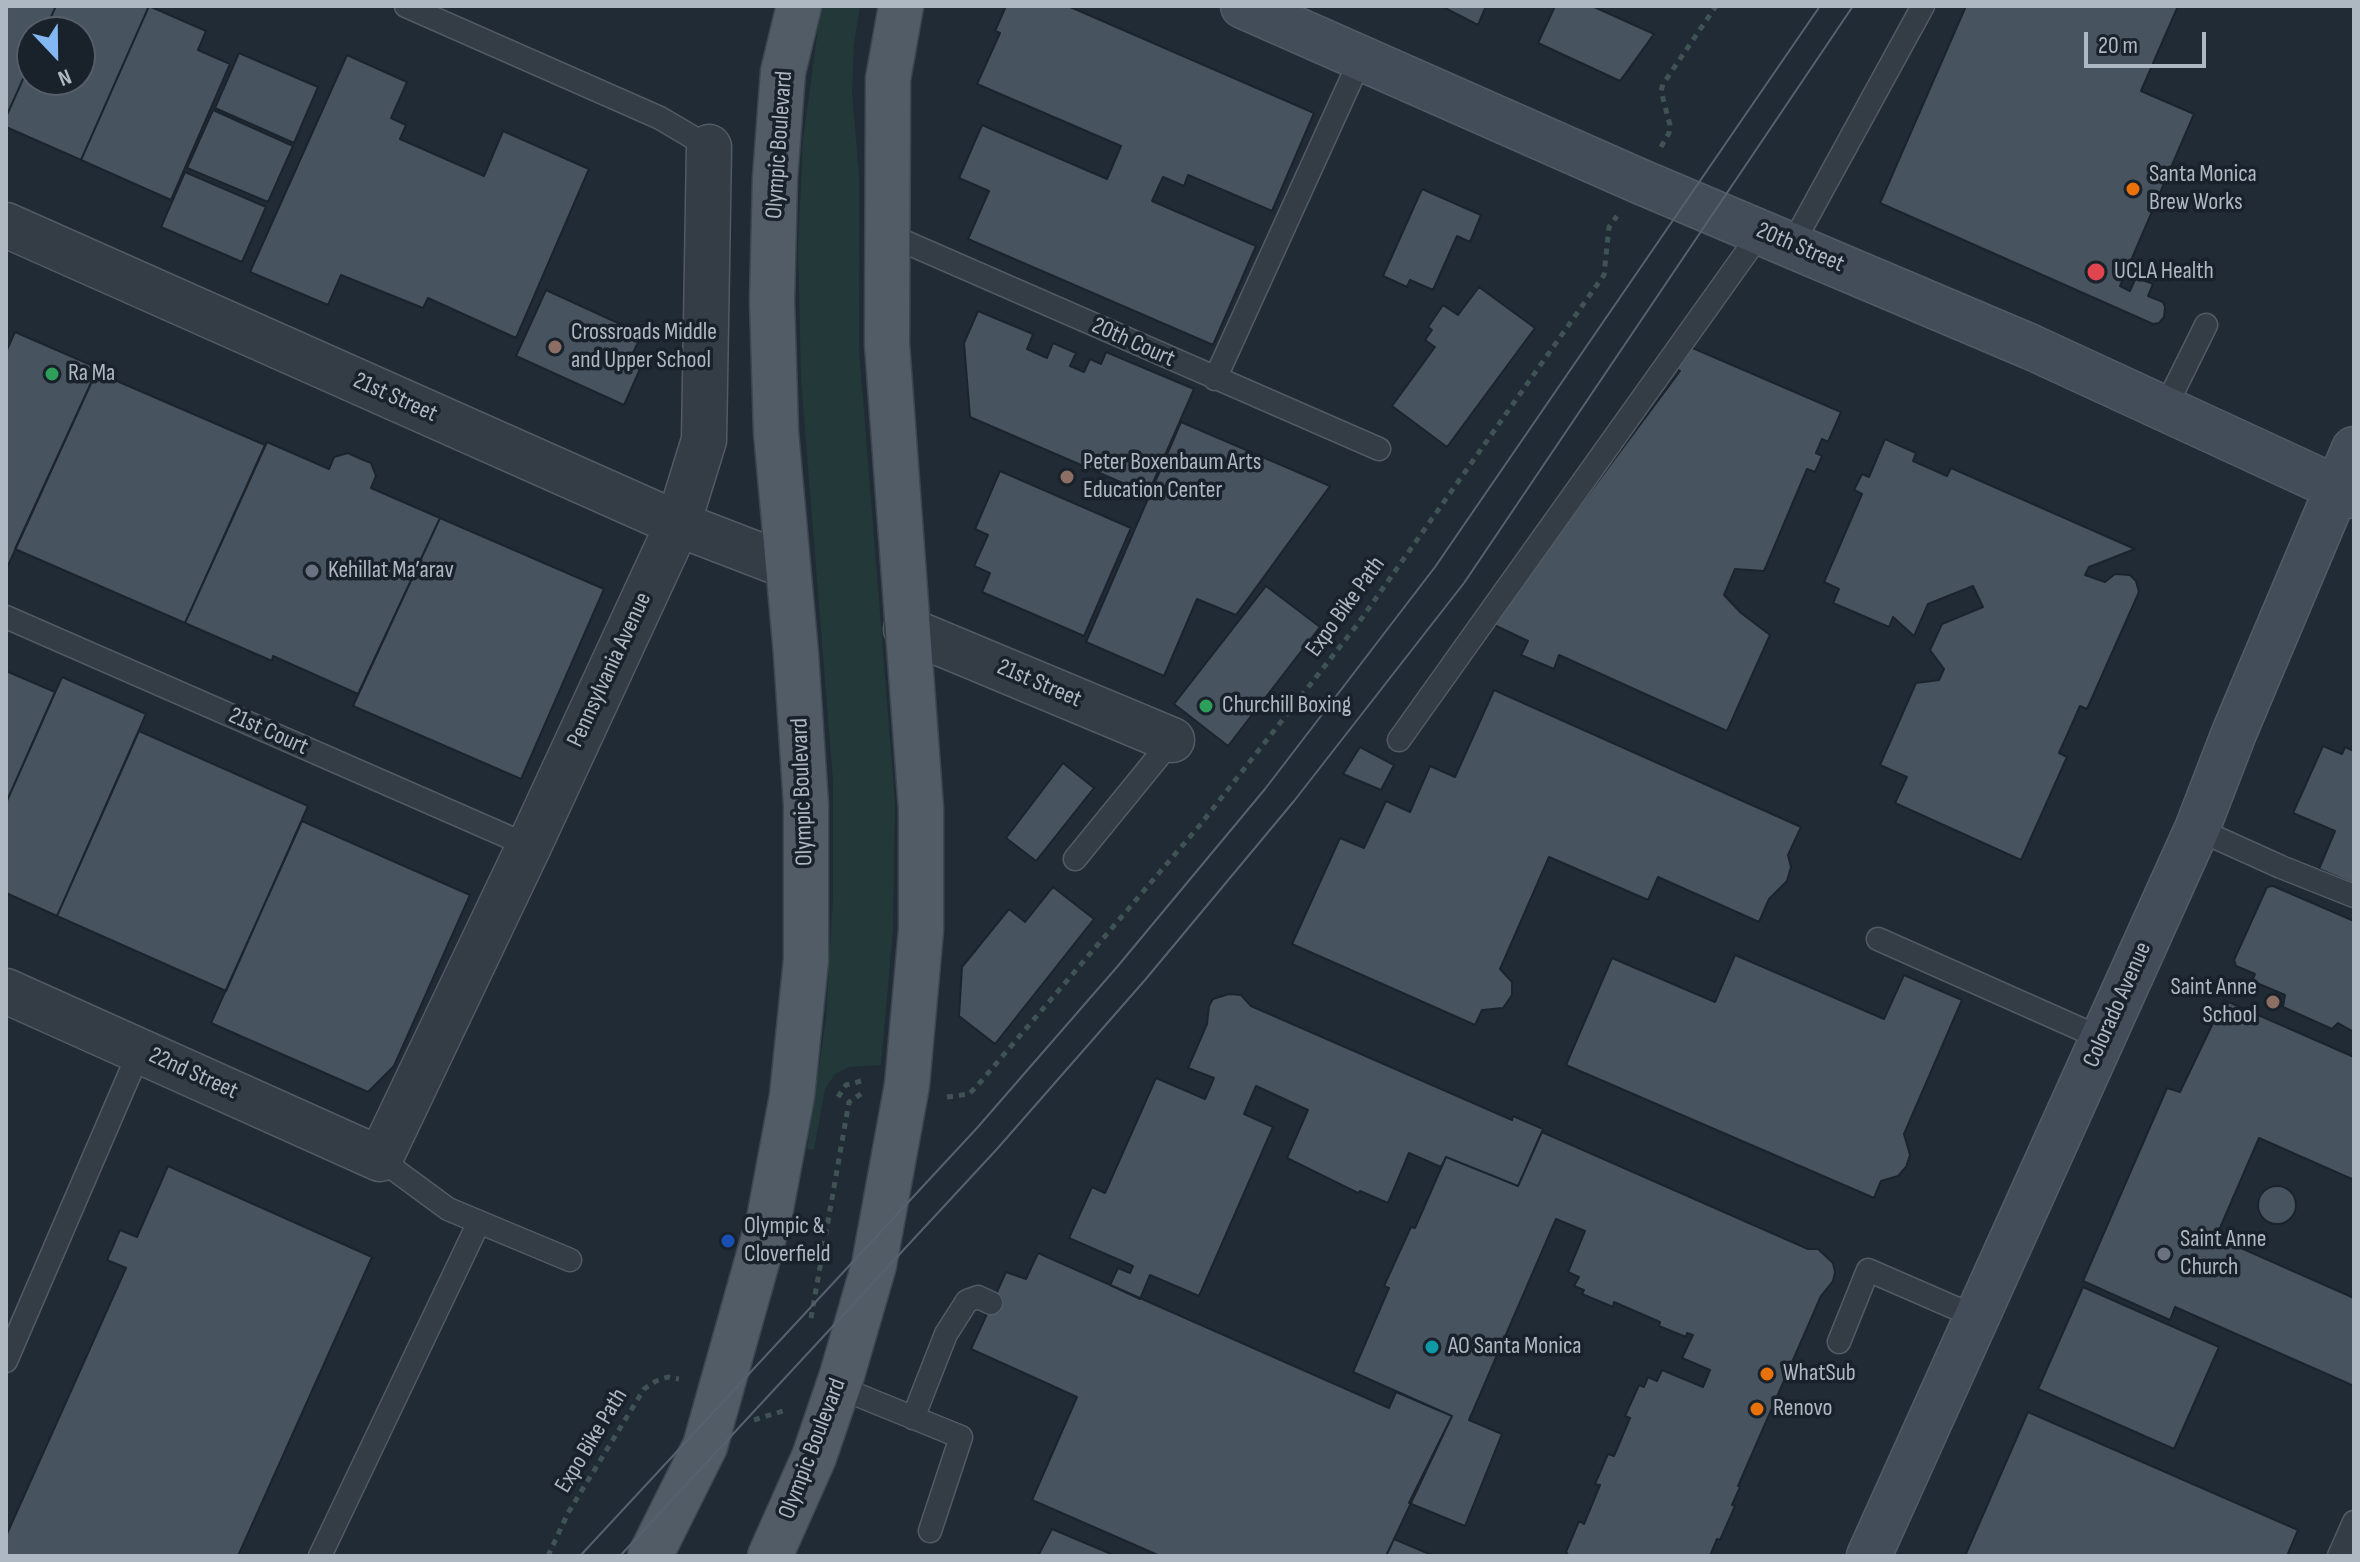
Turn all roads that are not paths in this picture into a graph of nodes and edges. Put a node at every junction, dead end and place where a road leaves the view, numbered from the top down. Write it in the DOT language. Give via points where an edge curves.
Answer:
graph roads {
  1 [pos="406,6"];
  2 [pos="799,6"];
  3 [pos="901,6"];
  4 [pos="1243,6"];
  5 [pos="1923,6"];
  6 [pos="1361,58"];
  7 [pos="709,147"];
  8 [pos="6,225"];
  9 [pos="887,234"];
  10 [pos="1776,238"];
  11 [pos="2206,325"];
  12 [pos="1215,379"];
  13 [pos="2165,408"];
  14 [pos="1379,449"];
  15 [pos="2354,449"];
  16 [pos="2346,493"];
  17 [pos="678,524"];
  18 [pos="787,566"];
  19 [pos="6,617"];
  20 [pos="906,629"];
  21 [pos="1172,740"];
  22 [pos="1399,740"];
  23 [pos="2197,829"];
  24 [pos="529,846"];
  25 [pos="1075,859"];
  26 [pos="2354,896"];
  27 [pos="1878,939"];
  28 [pos="6,991"];
  29 [pos="2103,1039"];
  30 [pos="140,1050"];
  31 [pos="380,1159"];
  32 [pos="479,1222"];
  33 [pos="570,1260"];
  34 [pos="991,1303"];
  35 [pos="1976,1317"];
  36 [pos="1839,1342"];
  37 [pos="6,1361"];
  38 [pos="838,1387"];
  39 [pos="913,1418"];
  40 [pos="2354,1522"];
  41 [pos="930,1531"];
  42 [pos="320,1556"];
  43 [pos="650,1556"];
  44 [pos="770,1556"];
  45 [pos="1869,1556"];
  46 [pos="2339,1556"];
  1 -- 7 [label="lane" via="660,118"];
  2 -- 18 [label="main road, Olympic Boulevard" via="783,72 772,301"];
  3 -- 9 [label="main road, Olympic Boulevard" via="888,79"];
  4 -- 6 [label="main road, 20th Street"];
  5 -- 10 [label="lane"];
  6 -- 10 [label="main road, 20th Street"];
  6 -- 12 [label="lane"];
  7 -- 17 [label="street, Pennsylvania Avenue" via="704,440"];
  8 -- 17 [label="street, 21st Street"];
  9 -- 12 [label="lane, 20th Court"];
  9 -- 20 [label="main road, Olympic Boulevard" via="887,344"];
  10 -- 13 [label="main road, 20th Street"];
  10 -- 22 [label="lane"];
  11 -- 13 [label="lane"];
  12 -- 14 [label="lane, 20th Court"];
  13 -- 16 [label="main road, 20th Street"];
  15 -- 16 [label="main road, Colorado Avenue"];
  16 -- 23 [label="main road, Colorado Avenue" via="2234,733"];
  17 -- 18 [label="street, 21st Street"];
  17 -- 24 [label="street, Pennsylvania Avenue"];
  18 -- 43 [label="main road, Olympic Boulevard" via="806,805 806,960 792,1096 769,1219 705,1446"];
  19 -- 24 [label="lane, 21st Court"];
  20 -- 21 [label="street, 21st Street"];
  20 -- 38 [label="main road, Olympic Boulevard" via="921,809 921,930 898,1144 874,1265"];
  21 -- 25 [label="lane"];
  23 -- 26 [label="lane"];
  23 -- 29 [label="main road, Colorado Avenue"];
  24 -- 31 [label="street, Pennsylvania Avenue"];
  27 -- 29 [label="lane"];
  28 -- 30 [label="street, 22nd Street"];
  29 -- 35 [label="main road, Colorado Avenue"];
  30 -- 31 [label="street, 22nd Street"];
  30 -- 37 [label="lane"];
  31 -- 32 [label="lane" via="448,1209"];
  32 -- 33 [label="lane"];
  32 -- 42 [label="lane"];
  34 -- 39 [label="lane" via="978,1297 967,1301 946,1334"];
  35 -- 36 [label="lane" via="1868,1270"];
  35 -- 45 [label="main road, Colorado Avenue"];
  38 -- 39 [label="lane"];
  38 -- 44 [label="main road, Olympic Boulevard"];
  39 -- 41 [label="lane" via="961,1437"];
  40 -- 46 [label="lane"];
}
